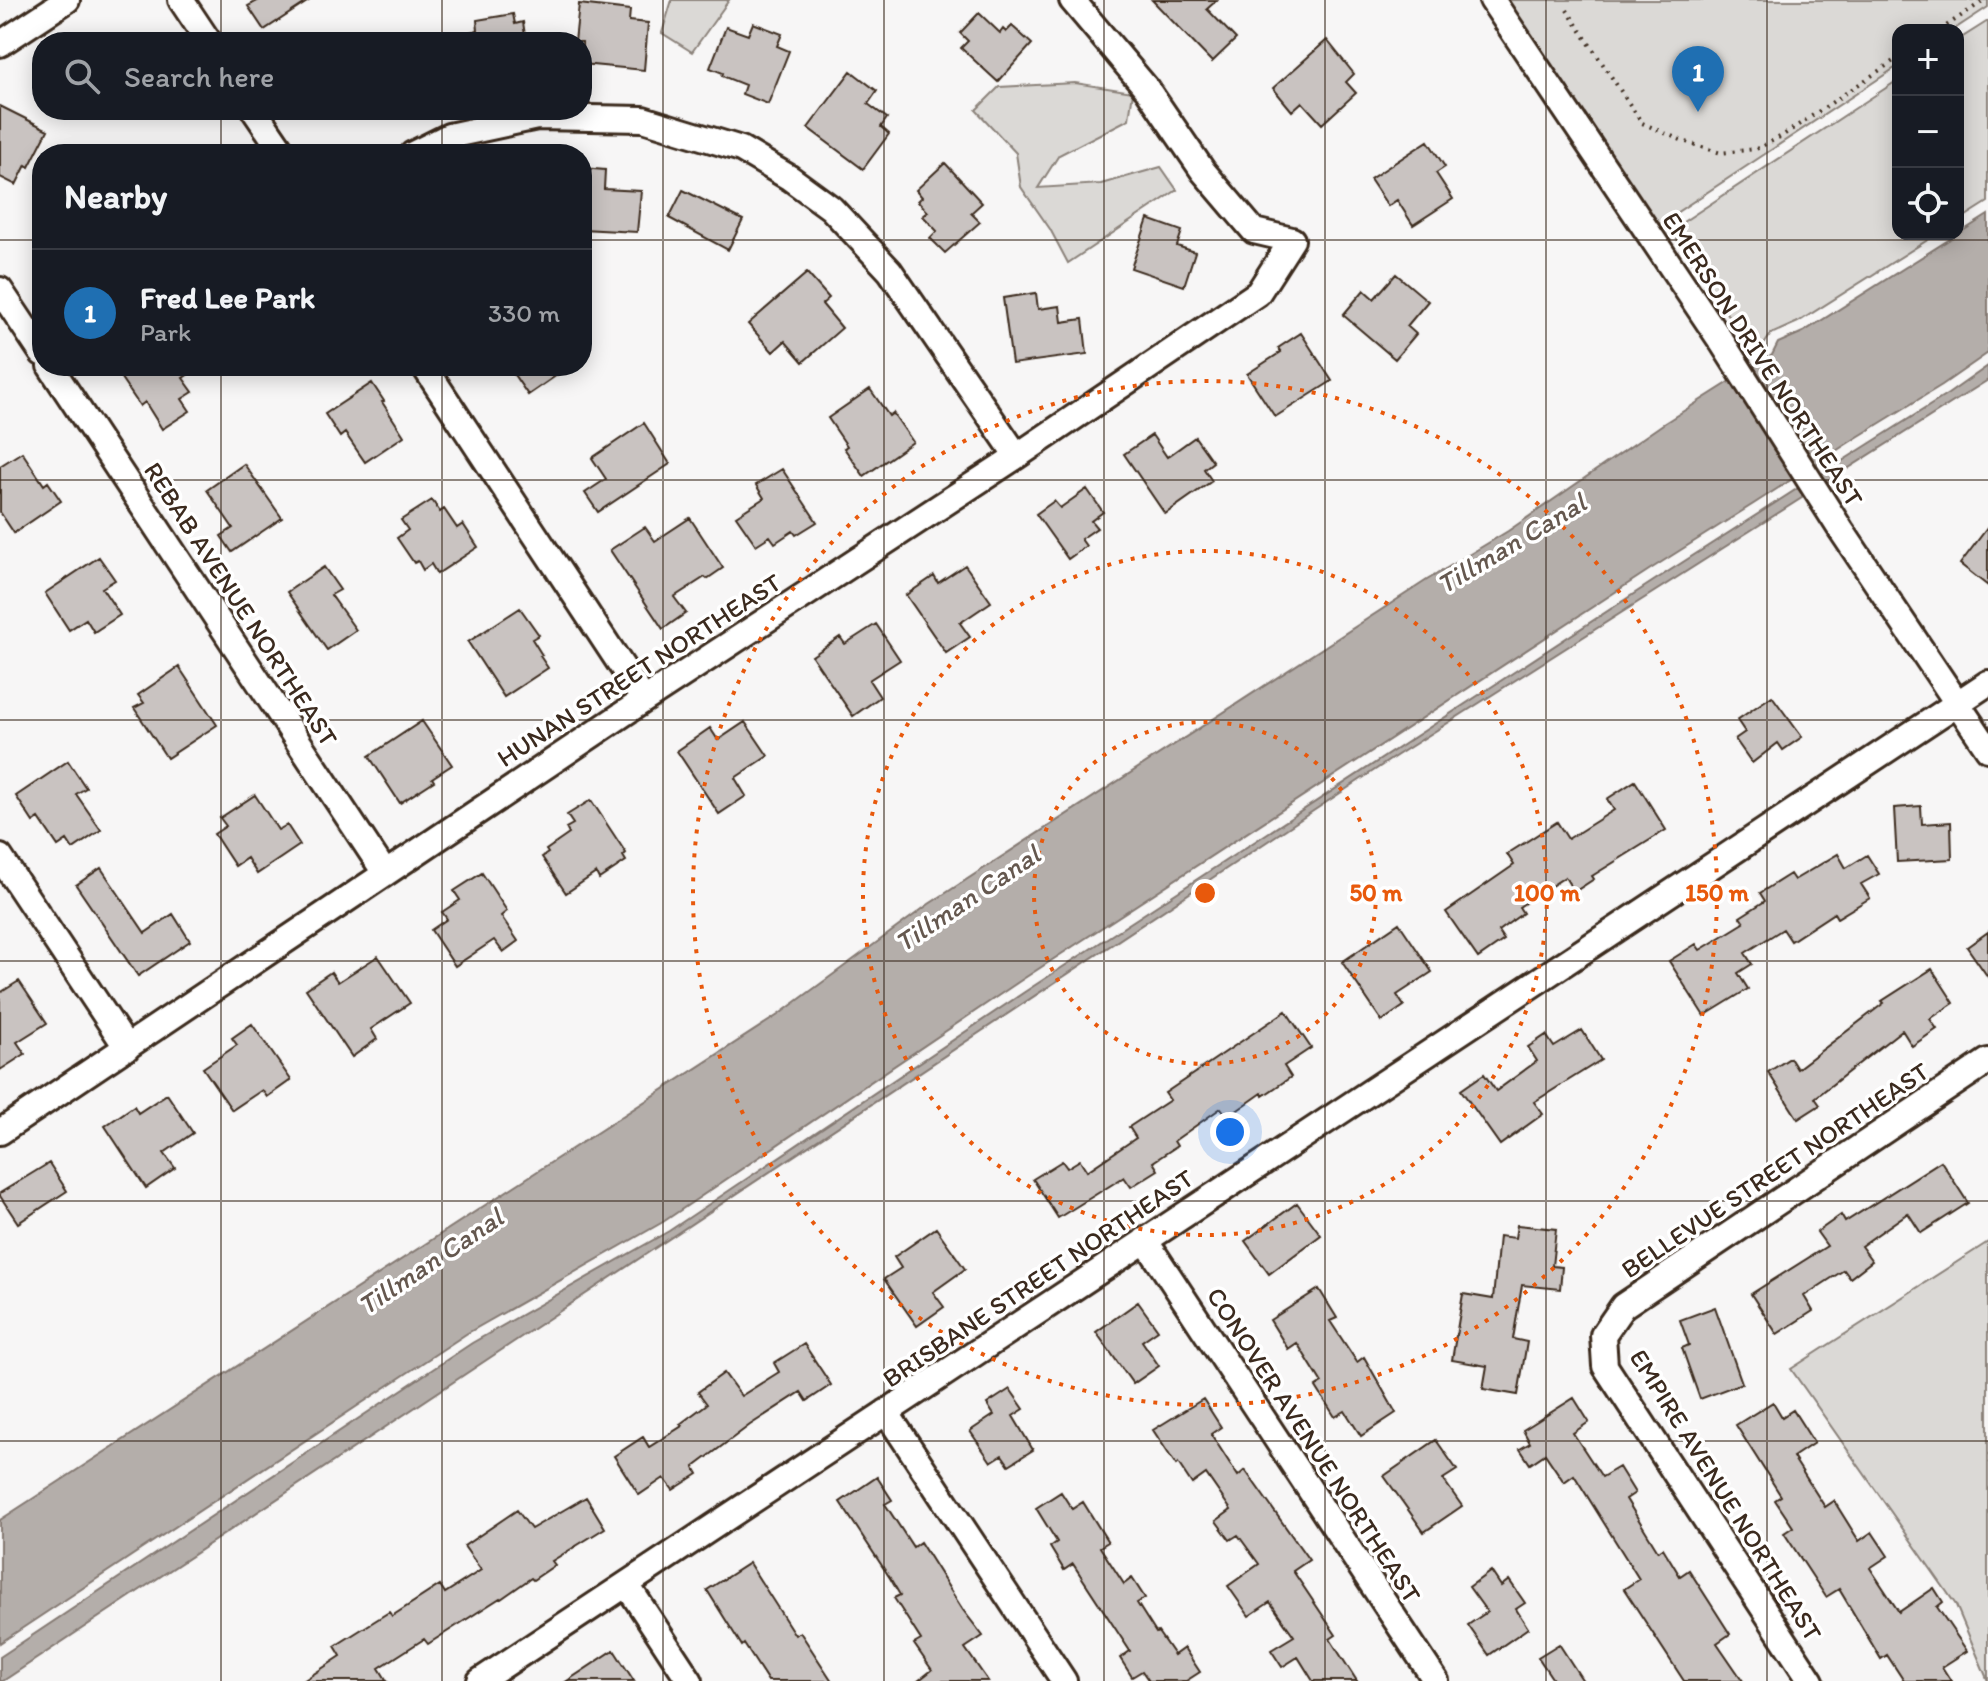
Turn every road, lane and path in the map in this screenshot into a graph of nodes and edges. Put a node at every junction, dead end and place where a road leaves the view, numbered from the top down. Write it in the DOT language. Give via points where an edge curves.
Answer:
graph roads {
  1 [pos="67,0"];
  2 [pos="181,0"];
  3 [pos="1072,0"];
  4 [pos="1492,0"];
  5 [pos="1985,0"];
  6 [pos="1567,10"];
  7 [pos="1949,24"];
  8 [pos="202,32"];
  9 [pos="0,44"];
  10 [pos="1892,62"];
  11 [pos="592,118"];
  12 [pos="261,120"];
  13 [pos="523,120"];
  14 [pos="277,144"];
  15 [pos="433,144"];
  16 [pos="0,290"];
  17 [pos="32,338"];
  18 [pos="57,376"];
  19 [pos="431,376"];
  20 [pos="1017,456"];
  21 [pos="1988,683"];
  22 [pos="644,700"];
  23 [pos="1958,703"];
  24 [pos="1988,749"];
  25 [pos="0,857"];
  26 [pos="385,873"];
  27 [pos="127,1048"];
  28 [pos="1988,1061"];
  29 [pos="0,1132"];
  30 [pos="1145,1240"];
  31 [pos="1603,1335"];
  32 [pos="886,1412"];
  33 [pos="627,1585"];
  34 [pos="480,1681"];
  35 [pos="690,1681"];
  36 [pos="1064,1681"];
  37 [pos="1436,1681"];
  38 [pos="1811,1681"];
  1 -- 9 [label="street"];
  2 -- 8 [label="street"];
  3 -- 20 [label="street, HUNAN STREET NORTHEAST" via="1254,231 1292,240 1258,293"];
  4 -- 23 [label="street, EMERSON DRIVE NORTHEAST"];
  5 -- 7 [label="path"];
  6 -- 10 [label="path" via="1642,123 1721,153 1756,149 1782,136"];
  11 -- 20 [label="street" via="643,119 741,149 831,208 890,271"];
  12 -- 14 [label="street"];
  13 -- 15 [label="street"];
  16 -- 17 [label="street"];
  18 -- 26 [label="street, REBAB AVENUE NORTHEAST"];
  19 -- 22 [label="street"];
  20 -- 22 [label="street, HUNAN STREET NORTHEAST"];
  21 -- 23 [label="street, BRISBANE STREET NORTHEAST"];
  22 -- 26 [label="street, HUNAN STREET NORTHEAST"];
  23 -- 24 [label="street, EMERSON DRIVE NORTHEAST"];
  23 -- 30 [label="street, BRISBANE STREET NORTHEAST"];
  25 -- 27 [label="street"];
  26 -- 27 [label="street, HUNAN STREET NORTHEAST"];
  27 -- 29 [label="street, HUNAN STREET NORTHEAST"];
  28 -- 31 [label="street, BELLEVUE STREET NORTHEAST" via="1623,1306"];
  30 -- 32 [label="street, BRISBANE STREET NORTHEAST"];
  30 -- 37 [label="street, CONOVER AVENUE NORTHEAST"];
  31 -- 38 [label="street, EMPIRE AVENUE NORTHEAST" via="1605,1366"];
  32 -- 33 [label="street, BRISBANE STREET NORTHEAST"];
  32 -- 36 [label="street"];
  33 -- 34 [label="street, BRISBANE STREET NORTHEAST"];
  33 -- 35 [label="street"];
}
